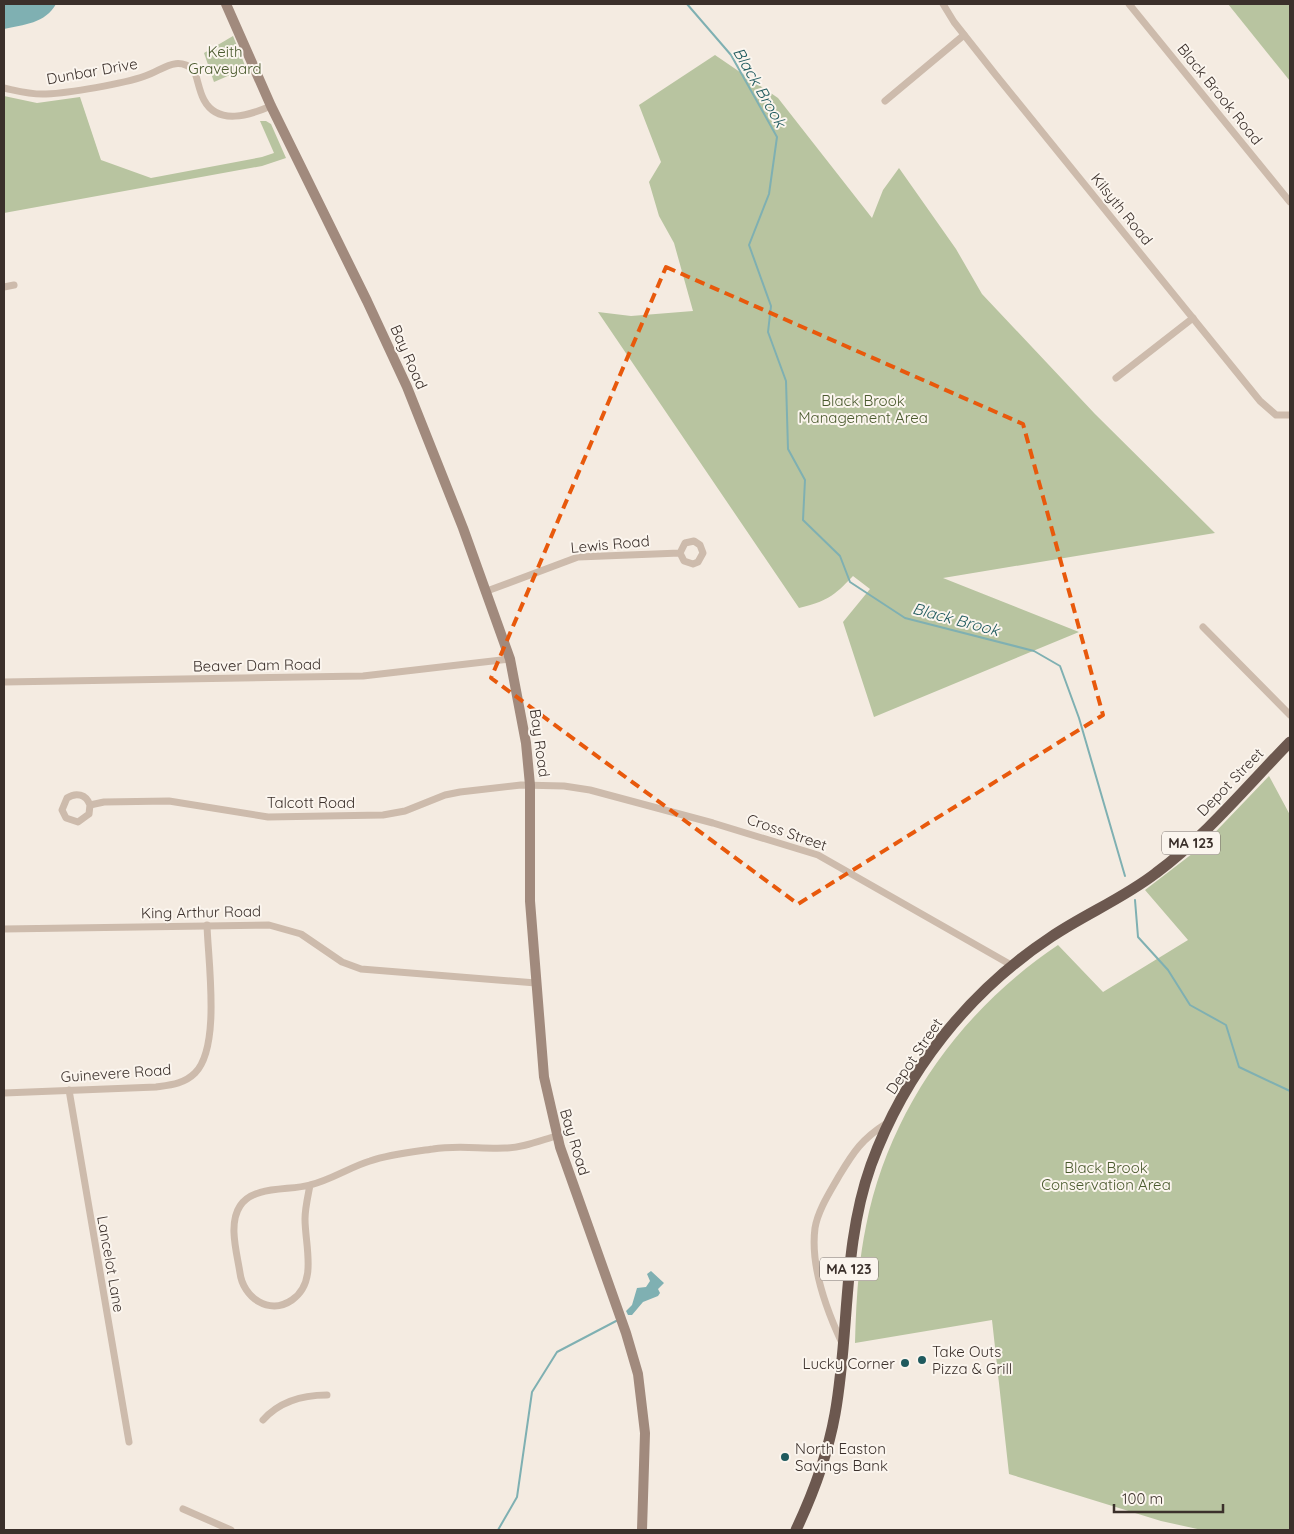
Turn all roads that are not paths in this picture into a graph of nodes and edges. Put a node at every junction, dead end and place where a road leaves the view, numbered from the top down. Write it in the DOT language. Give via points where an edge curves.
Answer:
graph roads {
  1 [pos="226,4"];
  2 [pos="943,4"];
  3 [pos="1128,4"];
  4 [pos="964,34"];
  5 [pos="4,88"];
  6 [pos="886,101"];
  7 [pos="271,106"];
  8 [pos="1290,202"];
  9 [pos="14,285"];
  10 [pos="4,287"];
  11 [pos="1193,318"];
  12 [pos="1116,378"];
  13 [pos="1290,415"];
  14 [pos="680,553"];
  15 [pos="487,591"];
  16 [pos="1203,627"];
  17 [pos="510,659"];
  18 [pos="4,682"];
  19 [pos="1290,714"];
  20 [pos="1290,742"];
  21 [pos="530,785"];
  22 [pos="90,805"];
  23 [pos="207,925"];
  24 [pos="4,929"];
  25 [pos="1013,966"];
  26 [pos="536,983"];
  27 [pos="69,1090"];
  28 [pos="4,1093"];
  29 [pos="890,1122"];
  30 [pos="556,1136"];
  31 [pos="310,1186"];
  32 [pos="843,1345"];
  33 [pos="327,1395"];
  34 [pos="263,1420"];
  35 [pos="129,1442"];
  36 [pos="183,1509"];
  37 [pos="231,1530"];
  38 [pos="642,1530"];
  39 [pos="796,1530"];
  1 -- 7 [label="main road, Bay Road"];
  2 -- 4 [label="street, Kilsyth Road"];
  3 -- 8 [label="street, Black Brook Road"];
  4 -- 6 [label="street"];
  4 -- 11 [label="street, Kilsyth Road"];
  5 -- 7 [label="street, Dunbar Drive" via="35,94 55,93 140,78 167,65 182,63 194,70 205,102 215,112 224,116 241,116"];
  7 -- 15 [label="main road, Bay Road" via="407,387"];
  9 -- 10 [label="street"];
  11 -- 12 [label="street"];
  11 -- 13 [label="street, Kilsyth Road" via="1270,412 1279,416"];
  14 -- 15 [label="street, Lewis Road" via="578,557"];
  15 -- 17 [label="main road, Bay Road"];
  16 -- 19 [label="street"];
  17 -- 18 [label="street, Beaver Dam Road" via="358,676"];
  17 -- 21 [label="main road, Bay Road" via="526,743"];
  20 -- 25 [label="highway, Depot Street / MA 123" via="1164,867 1050,938"];
  21 -- 22 [label="street, Talcott Road" via="452,793 405,811 383,815 268,816 174,802"];
  21 -- 25 [label="street, Cross Street" via="597,791 811,853"];
  21 -- 26 [label="main road, Bay Road" via="530,896"];
  22 -- 22 [label="street" via="85,797 76,794 67,798 62,810 66,818 78,822 89,814"];
  23 -- 24 [label="street, King Arthur Road"];
  23 -- 26 [label="street, King Arthur Road" via="250,924 286,928 307,937 348,965 373,971"];
  23 -- 27 [label="street, Guinevere Road" via="211,1028 207,1054 199,1068 172,1085"];
  25 -- 29 [label="highway, Depot Street / MA 123" via="985,989 949,1028 916,1073"];
  26 -- 30 [label="main road, Bay Road" via="544,1077"];
  27 -- 28 [label="street, Guinevere Road"];
  27 -- 35 [label="street, Lancelot Lane"];
  29 -- 32 [label="highway, Depot Street / MA 123" via="871,1167 856,1219"];
  29 -- 32 [label="street" via="867,1136 852,1154 815,1227 816,1266"];
  30 -- 31 [label="street" via="507,1148 449,1147 382,1158 362,1163"];
  30 -- 38 [label="main road, Bay Road" via="638,1374 645,1433"];
  31 -- 31 [label="street" via="249,1197 235,1215 241,1278 246,1291 265,1305 278,1306 290,1302 306,1283 305,1216"];
  32 -- 39 [label="highway, Depot Street / MA 123" via="832,1426"];
  33 -- 34 [label="street" via="290,1401 272,1410"];
  36 -- 37 [label="street"];
}
